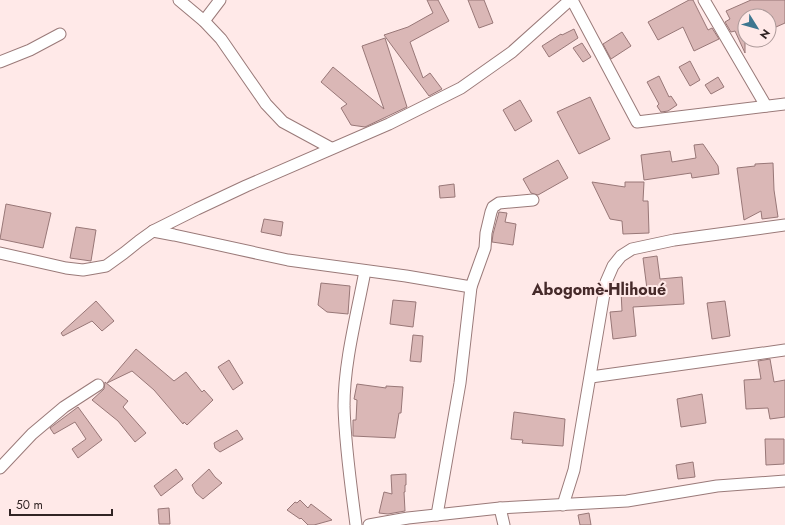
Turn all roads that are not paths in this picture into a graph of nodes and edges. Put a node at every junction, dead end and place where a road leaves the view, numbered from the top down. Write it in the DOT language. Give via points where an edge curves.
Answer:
graph roads {
  1 [pos="179,0"];
  2 [pos="220,0"];
  3 [pos="571,0"];
  4 [pos="704,0"];
  5 [pos="204,21"];
  6 [pos="60,34"];
  7 [pos="0,62"];
  8 [pos="785,104"];
  9 [pos="766,106"];
  10 [pos="331,148"];
  11 [pos="533,200"];
  12 [pos="785,225"];
  13 [pos="153,231"];
  14 [pos="0,253"];
  15 [pos="365,270"];
  16 [pos="471,287"];
  17 [pos="785,350"];
  18 [pos="591,377"];
  19 [pos="98,385"];
  20 [pos="0,468"];
  21 [pos="785,480"];
  22 [pos="563,505"];
  23 [pos="500,508"];
  24 [pos="437,516"];
  25 [pos="356,525"];
  26 [pos="370,525"];
  27 [pos="504,525"];
  1 -- 5 [label="street"];
  2 -- 5 [label="street"];
  3 -- 9 [label="street" via="636,122"];
  3 -- 10 [label="street" via="512,52 461,88 389,124"];
  4 -- 9 [label="street"];
  5 -- 10 [label="street" via="221,39 266,104 283,122"];
  6 -- 7 [label="street"];
  8 -- 9 [label="street"];
  10 -- 13 [label="street"];
  11 -- 16 [label="street" via="499,203 494,207"];
  12 -- 18 [label="street" via="674,240 632,249 621,256 606,282"];
  13 -- 14 [label="street" via="106,266 83,270"];
  13 -- 15 [label="street" via="288,260"];
  15 -- 16 [label="street"];
  15 -- 25 [label="street" via="347,370 344,406"];
  16 -- 24 [label="street" via="460,383"];
  17 -- 18 [label="street"];
  18 -- 22 [label="street" via="574,470"];
  19 -- 20 [label="street" via="64,407 32,434"];
  21 -- 22 [label="street" via="717,486 627,501"];
  22 -- 23 [label="street"];
  23 -- 24 [label="street"];
  23 -- 27 [label="street"];
  24 -- 26 [label="street"];
}
